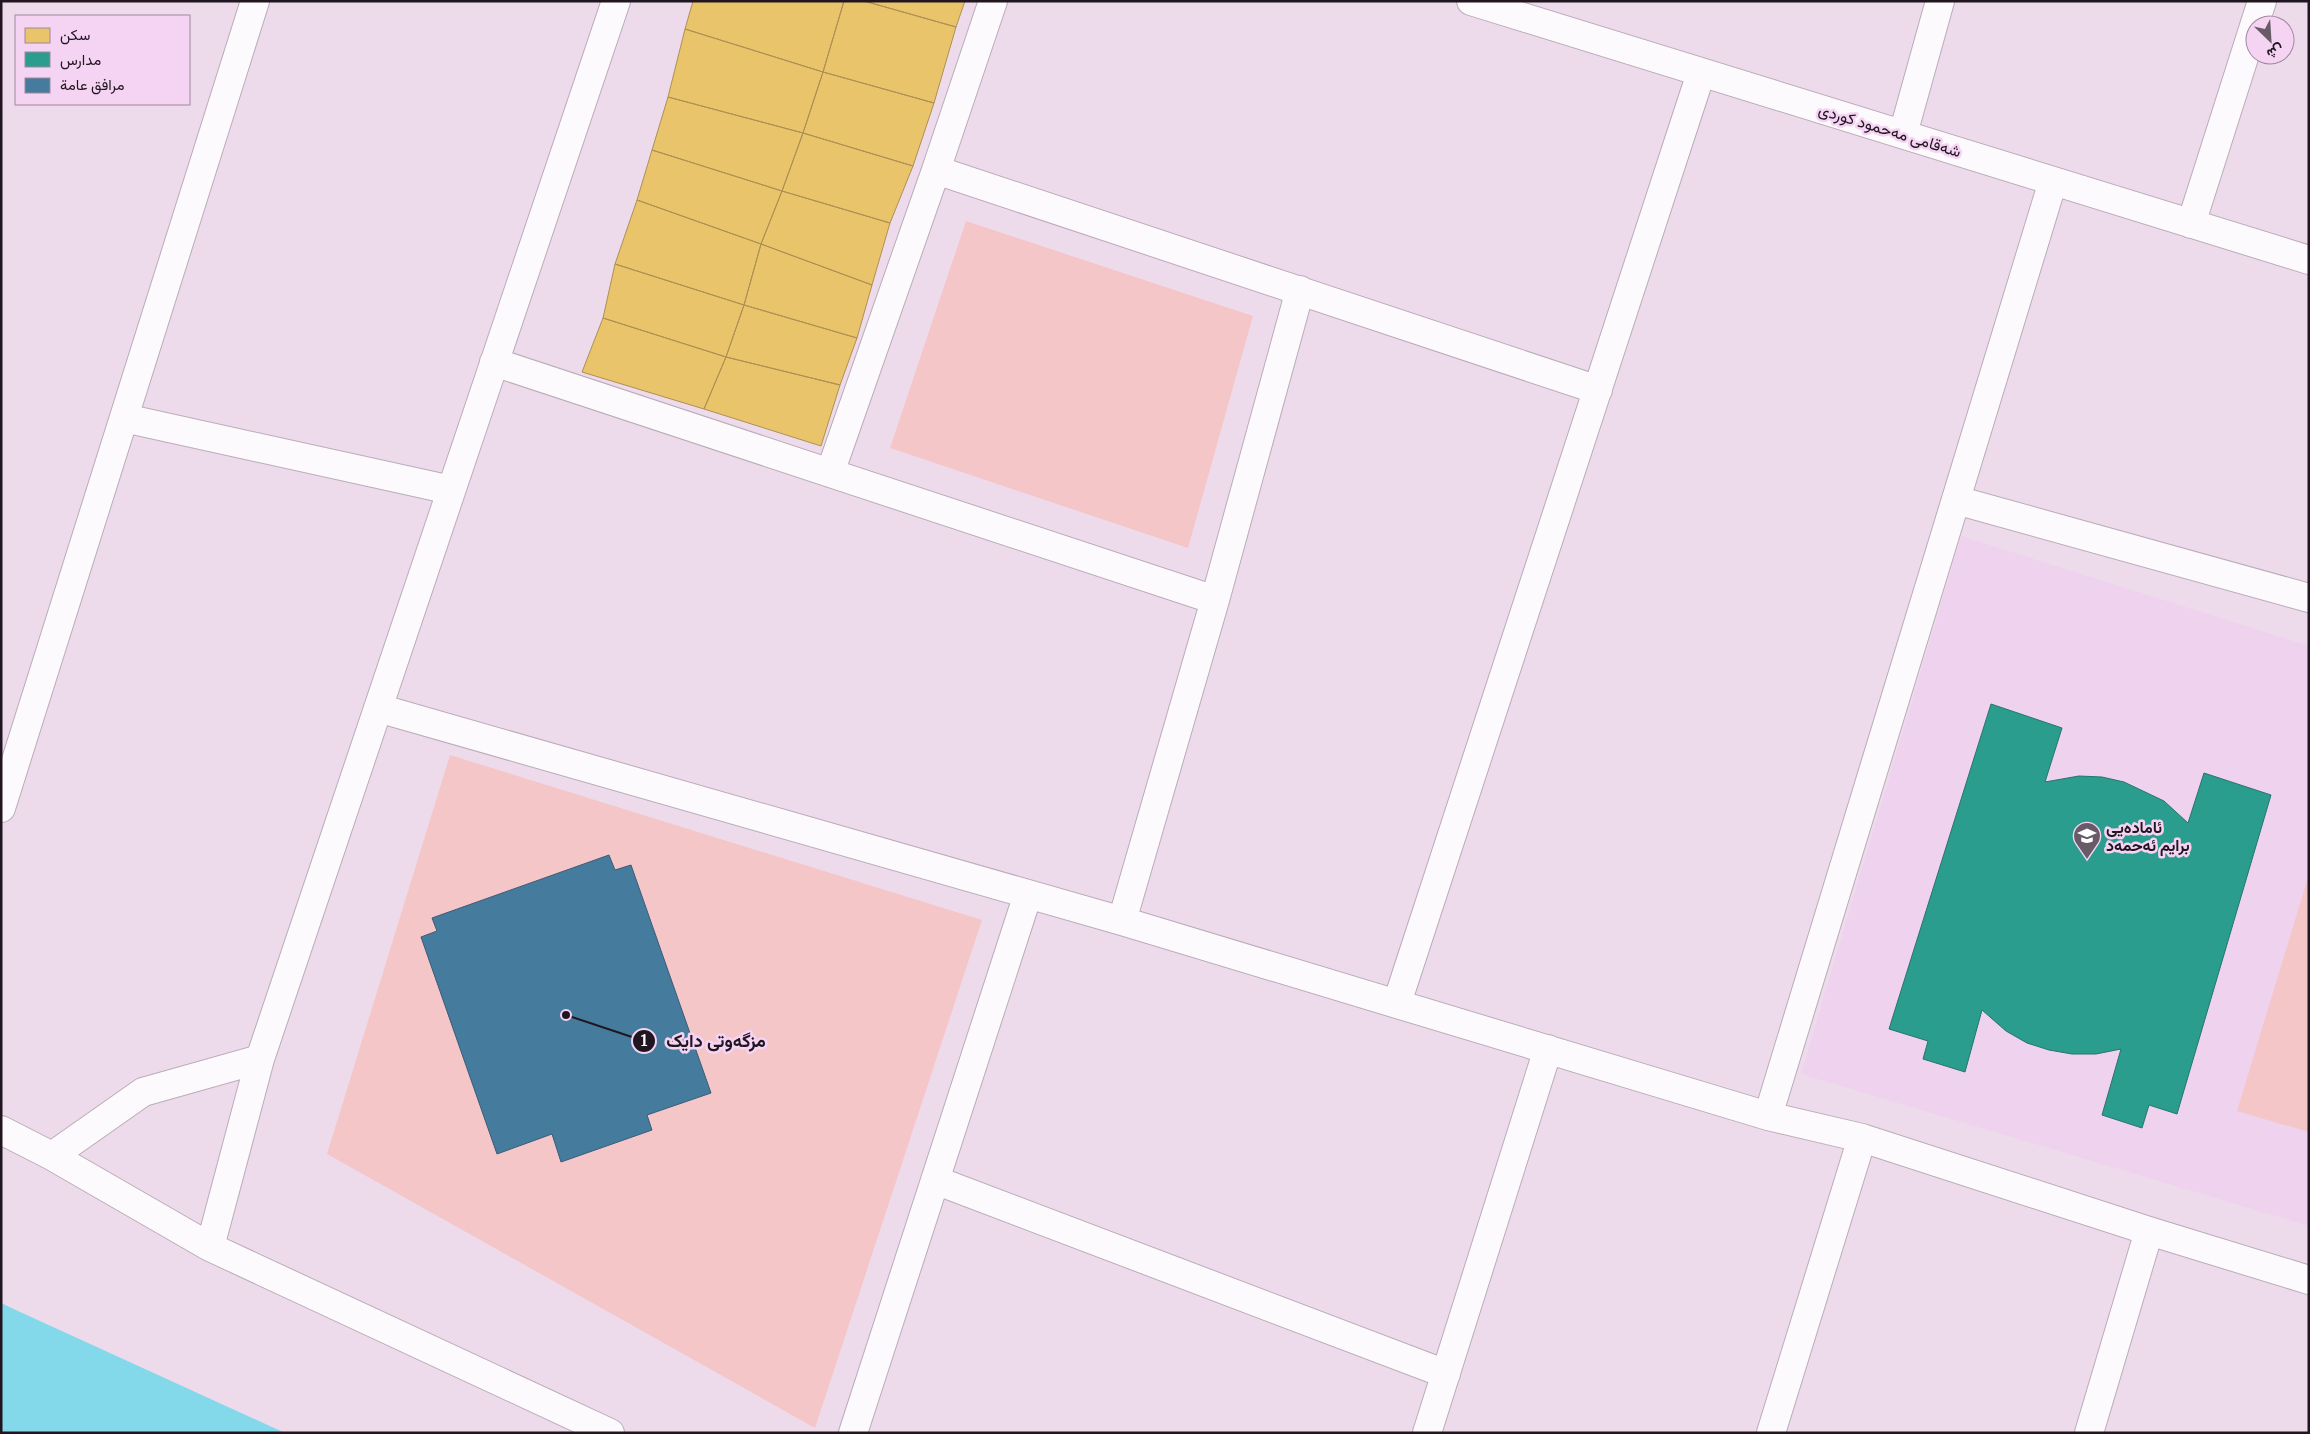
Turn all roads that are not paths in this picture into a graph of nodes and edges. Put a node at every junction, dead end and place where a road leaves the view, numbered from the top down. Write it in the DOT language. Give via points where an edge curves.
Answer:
graph roads {
  1 [pos="256,1"];
  2 [pos="616,1"];
  3 [pos="993,1"];
  4 [pos="1471,1"];
  5 [pos="1940,1"];
  6 [pos="2262,1"];
  7 [pos="1701,73"];
  8 [pos="1903,134"];
  9 [pos="936,170"];
  10 [pos="2054,181"];
  11 [pos="2191,224"];
  12 [pos="2309,260"];
  13 [pos="1300,290"];
  14 [pos="494,362"];
  15 [pos="1598,390"];
  16 [pos="124,418"];
  17 [pos="830,474"];
  18 [pos="451,490"];
  19 [pos="1956,500"];
  20 [pos="2309,598"];
  21 [pos="1215,600"];
  22 [pos="378,708"];
  23 [pos="1,808"];
  24 [pos="1028,894"];
  25 [pos="1122,921"];
  26 [pos="1397,1003"];
  27 [pos="1548,1049"];
  28 [pos="260,1060"];
  29 [pos="1768,1116"];
  30 [pos="1,1130"];
  31 [pos="1862,1138"];
  32 [pos="52,1156"];
  33 [pos="935,1180"];
  34 [pos="2149,1231"];
  35 [pos="210,1247"];
  36 [pos="2309,1280"];
  37 [pos="1446,1374"];
  38 [pos="610,1433"];
  39 [pos="853,1433"];
  40 [pos="1427,1433"];
  41 [pos="1771,1433"];
  42 [pos="2089,1433"];
  1 -- 16 [label="street"];
  2 -- 14 [label="street"];
  3 -- 9 [label="street"];
  4 -- 7 [label="street, شەقامی مەحمود کوردی"];
  5 -- 8 [label="street"];
  6 -- 11 [label="street"];
  7 -- 8 [label="street, شەقامی مەحمود کوردی"];
  7 -- 15 [label="street"];
  8 -- 10 [label="street, شەقامی مەحمود کوردی"];
  9 -- 13 [label="street"];
  9 -- 17 [label="street"];
  10 -- 11 [label="street, شەقامی مەحمود کوردی"];
  10 -- 19 [label="street"];
  11 -- 12 [label="street, شەقامی مەحمود کوردی"];
  13 -- 15 [label="street"];
  13 -- 21 [label="street"];
  14 -- 17 [label="street"];
  14 -- 18 [label="street"];
  15 -- 26 [label="street"];
  16 -- 18 [label="street"];
  16 -- 23 [label="street"];
  17 -- 21 [label="street"];
  18 -- 22 [label="street"];
  19 -- 20 [label="street"];
  19 -- 29 [label="street"];
  21 -- 25 [label="street"];
  22 -- 24 [label="street"];
  22 -- 28 [label="street"];
  24 -- 25 [label="street"];
  24 -- 33 [label="street"];
  25 -- 26 [label="street"];
  26 -- 27 [label="street"];
  27 -- 29 [label="street"];
  27 -- 37 [label="street"];
  28 -- 32 [label="street" via="142,1092"];
  28 -- 35 [label="street"];
  29 -- 31 [label="street"];
  30 -- 32 [label="street"];
  31 -- 34 [label="street"];
  31 -- 41 [label="street"];
  32 -- 35 [label="street"];
  33 -- 37 [label="street"];
  33 -- 39 [label="street"];
  34 -- 36 [label="street"];
  34 -- 42 [label="street"];
  35 -- 38 [label="street"];
  37 -- 40 [label="street"];
}
